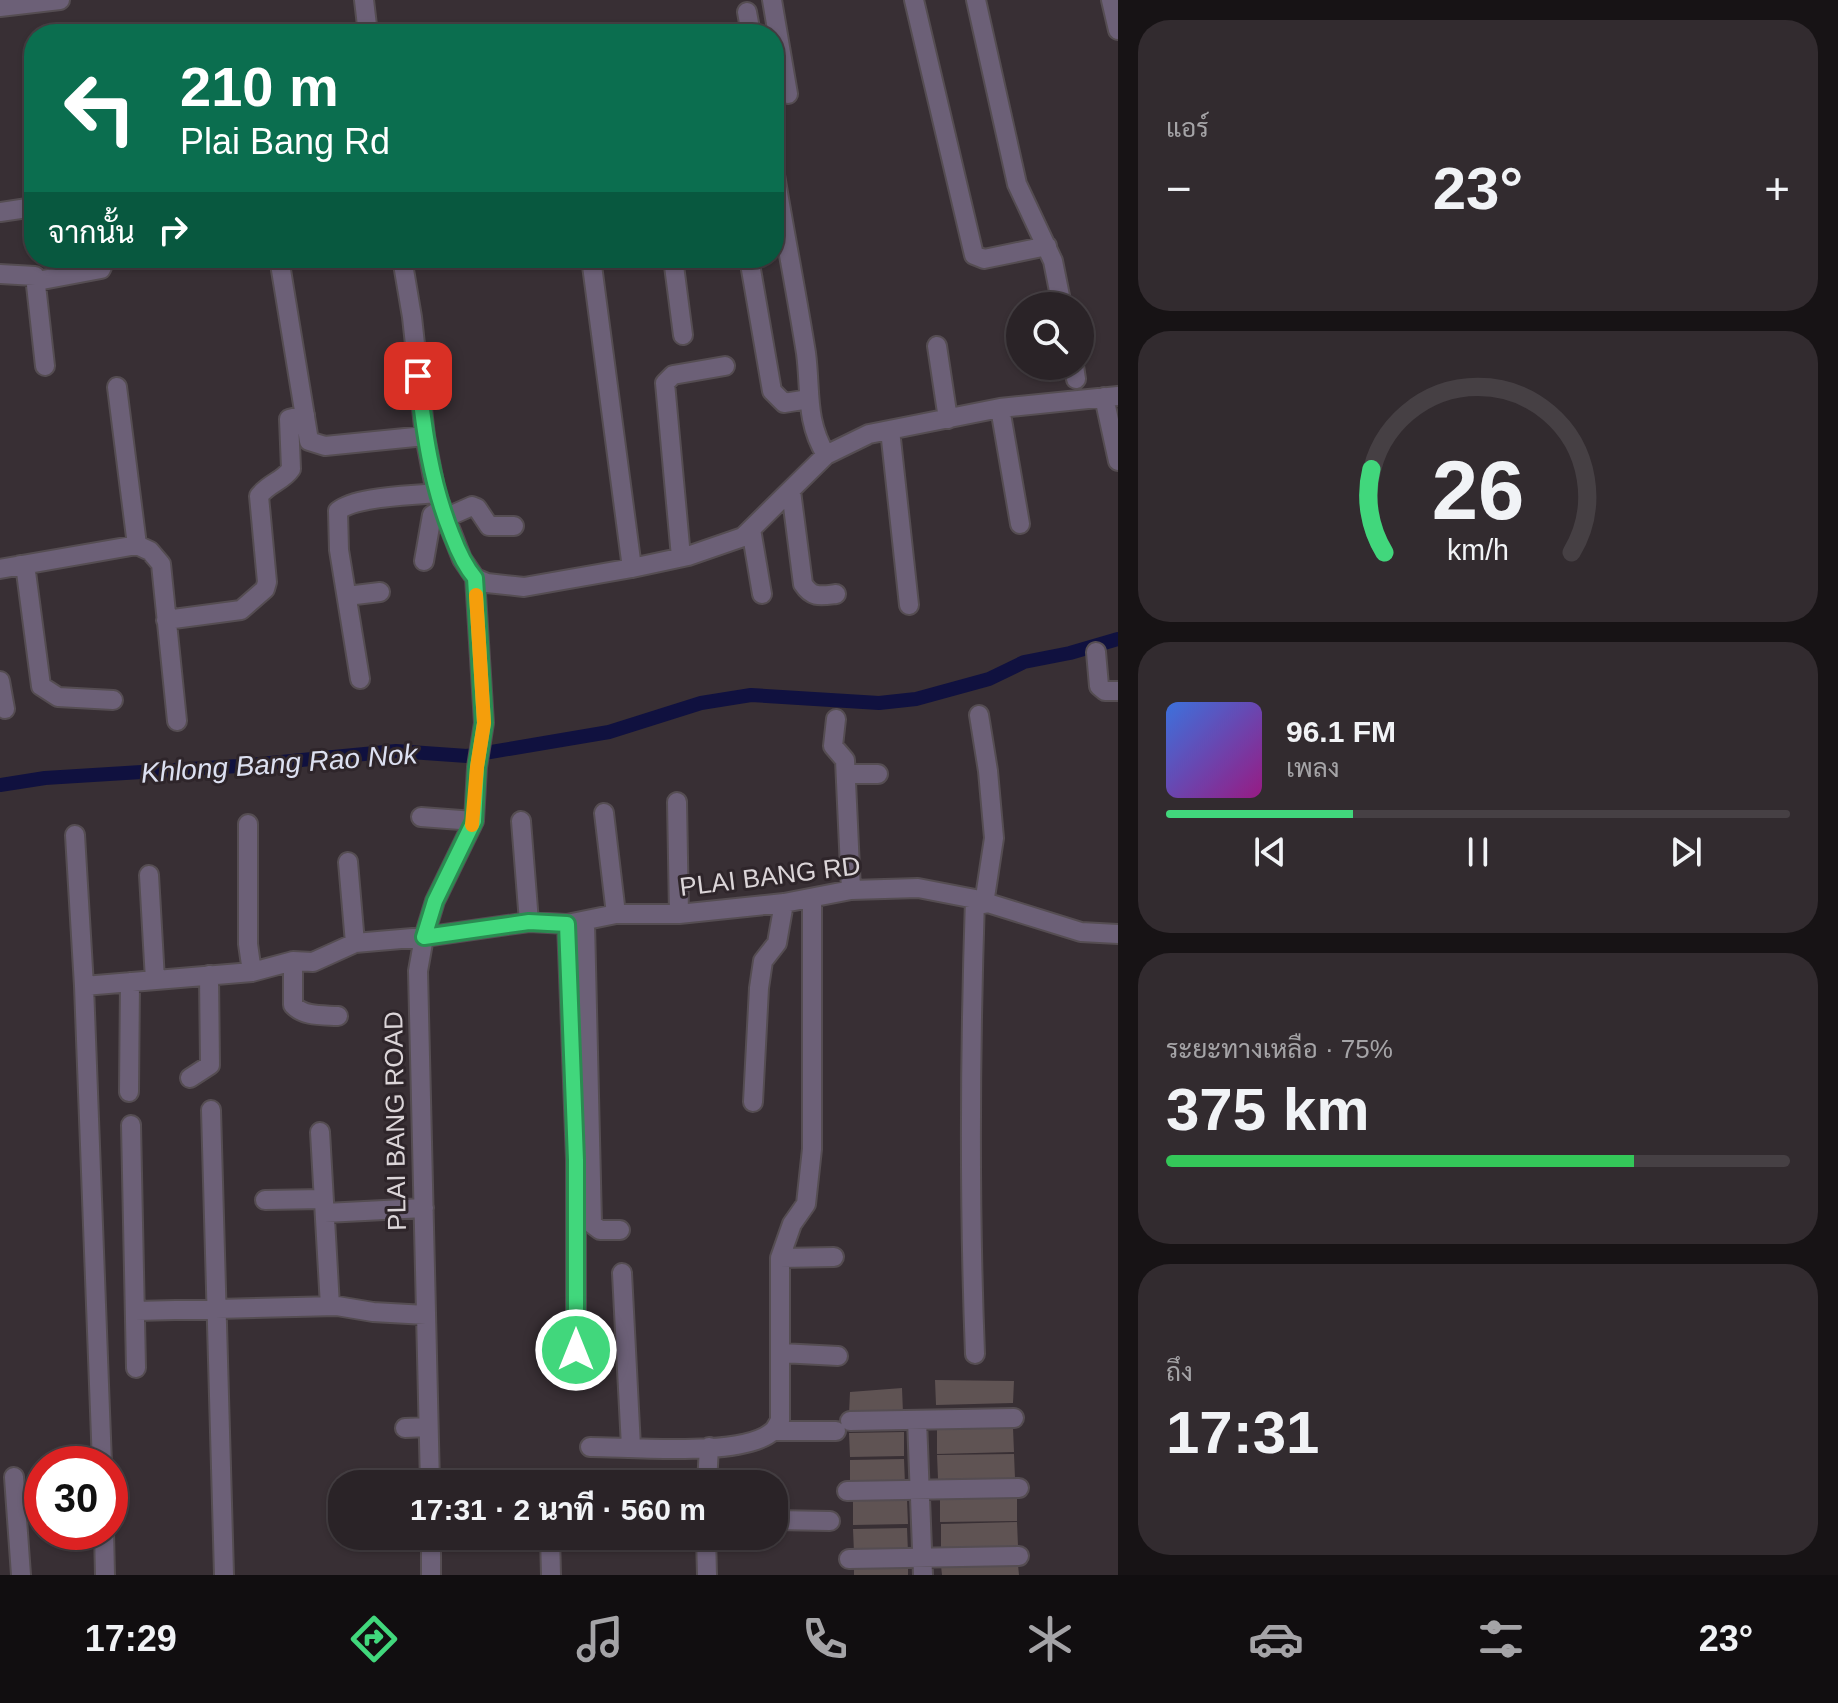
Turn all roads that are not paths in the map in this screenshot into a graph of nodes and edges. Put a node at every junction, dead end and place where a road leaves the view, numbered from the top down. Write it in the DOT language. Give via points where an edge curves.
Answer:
graph roads {
  1 [pos="60,0"];
  2 [pos="364,0"];
  3 [pos="772,0"];
  4 [pos="914,0"];
  5 [pos="976,0"];
  6 [pos="1111,0"];
  7 [pos="0,7"];
  8 [pos="747,12"];
  9 [pos="367,24"];
  10 [pos="749,24"];
  11 [pos="776,24"];
  12 [pos="1118,30"];
  13 [pos="784,70"];
  14 [pos="788,94"];
  15 [pos="24,208"];
  16 [pos="0,212"];
  17 [pos="784,228"];
  18 [pos="1047,246"];
  19 [pos="101,268"];
  20 [pos="404,268"];
  21 [pos="592,268"];
  22 [pos="674,268"];
  23 [pos="751,268"];
  24 [pos="281,270"];
  25 [pos="0,274"];
  26 [pos="37,281"];
  27 [pos="1059,292"];
  28 [pos="683,335"];
  29 [pos="937,346"];
  30 [pos="45,366"];
  31 [pos="725,366"];
  32 [pos="117,387"];
  33 [pos="1111,397"];
  34 [pos="809,399"];
  35 [pos="1000,408"];
  36 [pos="305,415"];
  37 [pos="948,419"];
  38 [pos="890,430"];
  39 [pos="425,436"];
  40 [pos="826,455"];
  41 [pos="1118,461"];
  42 [pos="791,491"];
  43 [pos="441,507"];
  44 [pos="1020,524"];
  45 [pos="514,526"];
  46 [pos="751,529"];
  47 [pos="137,545"];
  48 [pos="681,557"];
  49 [pos="424,561"];
  50 [pos="20,565"];
  51 [pos="632,568"];
  52 [pos="0,569"];
  53 [pos="475,578"];
  54 [pos="380,592"];
  55 [pos="762,594"];
  56 [pos="836,594"];
  57 [pos="347,596"];
  58 [pos="909,605"];
  59 [pos="166,620"];
  60 [pos="1096,652"];
  61 [pos="360,679"];
  62 [pos="0,681"];
  63 [pos="1118,691"];
  64 [pos="113,700"];
  65 [pos="5,709"];
  66 [pos="979,715"];
  67 [pos="836,719"];
  68 [pos="177,721"];
  69 [pos="846,774"];
  70 [pos="878,774"];
  71 [pos="677,802"];
  72 [pos="604,813"];
  73 [pos="421,817"];
  74 [pos="474,821"];
  75 [pos="521,821"];
  76 [pos="248,824"];
  77 [pos="75,835"];
  78 [pos="348,862"];
  79 [pos="149,875"];
  80 [pos="851,890"];
  81 [pos="812,898"];
  82 [pos="980,902"];
  83 [pos="784,903"];
  84 [pos="616,914"];
  85 [pos="679,914"];
  86 [pos="529,922"];
  87 [pos="576,923"];
  88 [pos="1118,934"];
  89 [pos="424,937"];
  90 [pos="355,943"];
  91 [pos="293,961"];
  92 [pos="252,972"];
  93 [pos="209,975"];
  94 [pos="155,980"];
  95 [pos="130,982"];
  96 [pos="84,986"];
  97 [pos="338,1016"];
  98 [pos="190,1078"];
  99 [pos="129,1092"];
  100 [pos="753,1102"];
  101 [pos="211,1110"];
  102 [pos="131,1125"];
  103 [pos="320,1132"];
  104 [pos="265,1200"];
  105 [pos="324,1206"];
  106 [pos="424,1208"];
  107 [pos="620,1230"];
  108 [pos="834,1257"];
  109 [pos="780,1258"];
  110 [pos="622,1273"];
  111 [pos="330,1306"];
  112 [pos="218,1309"];
  113 [pos="135,1311"];
  114 [pos="426,1315"];
  115 [pos="576,1350"];
  116 [pos="781,1353"];
  117 [pos="975,1354"];
  118 [pos="838,1356"];
  119 [pos="136,1368"];
  120 [pos="1014,1418"];
  121 [pos="917,1420"];
  122 [pos="428,1427"];
  123 [pos="405,1428"];
  124 [pos="773,1431"];
  125 [pos="101,1446"];
  126 [pos="590,1447"];
  127 [pos="631,1447"];
  128 [pos="709,1447"];
  129 [pos="430,1470"];
  130 [pos="708,1470"];
  131 [pos="14,1477"];
  132 [pos="1019,1488"];
  133 [pos="920,1489"];
  134 [pos="847,1491"];
  135 [pos="788,1520"];
  136 [pos="830,1521"];
  137 [pos="104,1550"];
  138 [pos="431,1550"];
  139 [pos="550,1550"];
  140 [pos="706,1550"];
  141 [pos="1019,1556"];
  142 [pos="849,1559"];
  143 [pos="923,1566"];
  144 [pos="21,1575"];
  145 [pos="105,1575"];
  146 [pos="224,1575"];
  147 [pos="431,1575"];
  148 [pos="551,1575"];
  149 [pos="707,1575"];
  1 -- 7 [label="street"];
  2 -- 9 [label="street"];
  3 -- 11 [label="street"];
  4 -- 18 [label="street" via="974,255 984,259"];
  5 -- 18 [label="street" via="1017,184"];
  6 -- 12 [label="street"];
  8 -- 10 [label="street"];
  13 -- 14 [label="street"];
  15 -- 16 [label="street"];
  17 -- 34 [label="street"];
  18 -- 27 [label="street"];
  19 -- 26 [label="street"];
  20 -- 39 [label="street"];
  21 -- 51 [label="street"];
  22 -- 28 [label="street"];
  23 -- 34 [label="street" via="772,391 784,403"];
  24 -- 36 [label="street"];
  25 -- 26 [label="street" via="31,275"];
  26 -- 30 [label="street"];
  29 -- 37 [label="street"];
  31 -- 48 [label="street" via="673,375 665,383"];
  32 -- 47 [label="street"];
  33 -- 35 [label="street"];
  33 -- 41 [label="street"];
  34 -- 40 [label="street" via="810,419"];
  35 -- 37 [label="street"];
  35 -- 44 [label="street"];
  36 -- 39 [label="street" via="309,441 325,446"];
  36 -- 59 [label="street" via="289,419 291,469 259,496 265,589 241,610"];
  37 -- 38 [label="street"];
  38 -- 40 [label="street"];
  38 -- 58 [label="street"];
  39 -- 43 [label="street"];
  40 -- 42 [label="street"];
  42 -- 46 [label="street"];
  42 -- 56 [label="street" via="803,584 812,595"];
  43 -- 45 [label="street" via="472,506 489,526"];
  43 -- 49 [label="street" via="432,515"];
  43 -- 53 [label="street"];
  43 -- 57 [label="street" via="358,502 343,506 338,511 339,550"];
  46 -- 48 [label="street" via="743,537"];
  46 -- 55 [label="street"];
  47 -- 50 [label="street"];
  47 -- 59 [label="street" via="161,564"];
  48 -- 51 [label="street"];
  50 -- 52 [label="street"];
  50 -- 64 [label="street" via="26,572 41,686 58,697"];
  51 -- 53 [label="street" via="524,587"];
  53 -- 74 [label="street, PLAI BANG ROAD" via="484,723"];
  54 -- 57 [label="street"];
  57 -- 61 [label="street"];
  59 -- 68 [label="street"];
  60 -- 63 [label="street" via="1098,684 1105,691"];
  62 -- 65 [label="street"];
  66 -- 82 [label="street" via="994,838"];
  67 -- 69 [label="street" via="833,746 845,760"];
  69 -- 70 [label="street"];
  69 -- 80 [label="street"];
  71 -- 85 [label="street"];
  72 -- 84 [label="street"];
  73 -- 74 [label="street"];
  74 -- 89 [label="street, PLAI BANG ROAD" via="435,901"];
  75 -- 86 [label="street"];
  76 -- 92 [label="street"];
  77 -- 96 [label="street"];
  78 -- 90 [label="street"];
  79 -- 94 [label="street"];
  80 -- 81 [label="street, PLAI BANG RD"];
  80 -- 82 [label="street, PLAI BANG RD" via="918,888"];
  81 -- 83 [label="street, PLAI BANG RD"];
  81 -- 109 [label="street" via="812,1149 806,1204"];
  82 -- 88 [label="street, PLAI BANG RD" via="1081,932"];
  82 -- 117 [label="street" via="969,1066"];
  83 -- 85 [label="street, PLAI BANG RD"];
  83 -- 100 [label="street" via="777,943 763,961"];
  84 -- 85 [label="street, PLAI BANG RD"];
  84 -- 87 [label="street, PLAI BANG RD"];
  86 -- 87 [label="street, PLAI BANG RD"];
  86 -- 89 [label="street, PLAI BANG RD"];
  87 -- 107 [label="street" via="592,1224 600,1230"];
  87 -- 115 [label="street"];
  89 -- 90 [label="street, PLAI BANG RD"];
  89 -- 106 [label="street, PLAI BANG ROAD" via="418,971"];
  90 -- 91 [label="street, PLAI BANG RD" via="313,962"];
  91 -- 92 [label="street, PLAI BANG RD"];
  91 -- 97 [label="street" via="295,1009"];
  92 -- 93 [label="street, PLAI BANG RD"];
  93 -- 94 [label="street, PLAI BANG RD"];
  93 -- 98 [label="street" via="210,1065"];
  94 -- 95 [label="street, PLAI BANG RD"];
  95 -- 96 [label="street, PLAI BANG RD"];
  95 -- 99 [label="street"];
  96 -- 125 [label="street"];
  101 -- 112 [label="street"];
  102 -- 113 [label="street"];
  103 -- 105 [label="street"];
  104 -- 105 [label="street"];
  105 -- 106 [label="street"];
  105 -- 111 [label="street"];
  106 -- 114 [label="street, PLAI BANG ROAD"];
  108 -- 109 [label="street"];
  109 -- 116 [label="street"];
  110 -- 127 [label="street"];
  111 -- 112 [label="street"];
  111 -- 114 [label="street"];
  112 -- 113 [label="street"];
  112 -- 146 [label="street"];
  113 -- 119 [label="street"];
  114 -- 122 [label="street, PLAI BANG ROAD"];
  116 -- 118 [label="street"];
  116 -- 124 [label="street" via="780,1421"];
  120 -- 121 [label="street"];
  121 -- 124 [label="street"];
  121 -- 133 [label="street"];
  122 -- 123 [label="street"];
  122 -- 129 [label="street, PLAI BANG ROAD"];
  124 -- 128 [label="street" via="753,1441"];
  126 -- 127 [label="street"];
  127 -- 128 [label="street"];
  128 -- 130 [label="street"];
  131 -- 144 [label="street"];
  132 -- 133 [label="street"];
  133 -- 134 [label="street"];
  133 -- 143 [label="street"];
  135 -- 136 [label="street"];
  137 -- 145 [label="street"];
  138 -- 147 [label="street"];
  139 -- 148 [label="street"];
  140 -- 149 [label="street"];
  141 -- 143 [label="street"];
  142 -- 143 [label="street"];
}
